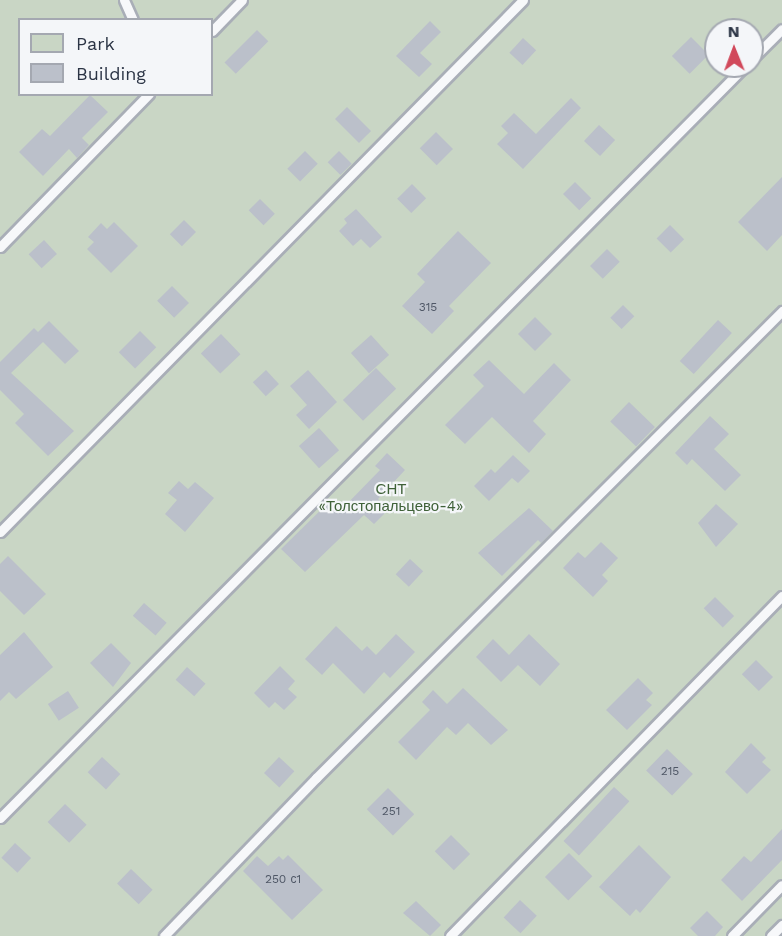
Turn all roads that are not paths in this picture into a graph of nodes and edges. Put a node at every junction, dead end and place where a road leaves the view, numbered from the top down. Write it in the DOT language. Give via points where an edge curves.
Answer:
graph roads {
  1 [pos="124,0"];
  2 [pos="242,0"];
  3 [pos="524,0"];
  4 [pos="132,18"];
  5 [pos="782,29"];
  6 [pos="213,30"];
  7 [pos="764,47"];
  8 [pos="733,78"];
  9 [pos="147,96"];
  10 [pos="0,247"];
  11 [pos="782,311"];
  12 [pos="0,532"];
  13 [pos="782,596"];
  14 [pos="0,818"];
  15 [pos="782,885"];
  16 [pos="782,925"];
  17 [pos="164,936"];
  18 [pos="450,936"];
  19 [pos="732,936"];
  20 [pos="771,936"];
  1 -- 4 [label="lane"];
  2 -- 6 [label="lane"];
  3 -- 12 [label="lane"];
  5 -- 7 [label="lane"];
  8 -- 14 [label="lane"];
  9 -- 10 [label="lane"];
  11 -- 17 [label="lane" via="324,769"];
  13 -- 18 [label="lane"];
  15 -- 19 [label="lane"];
  16 -- 20 [label="lane"];
}
